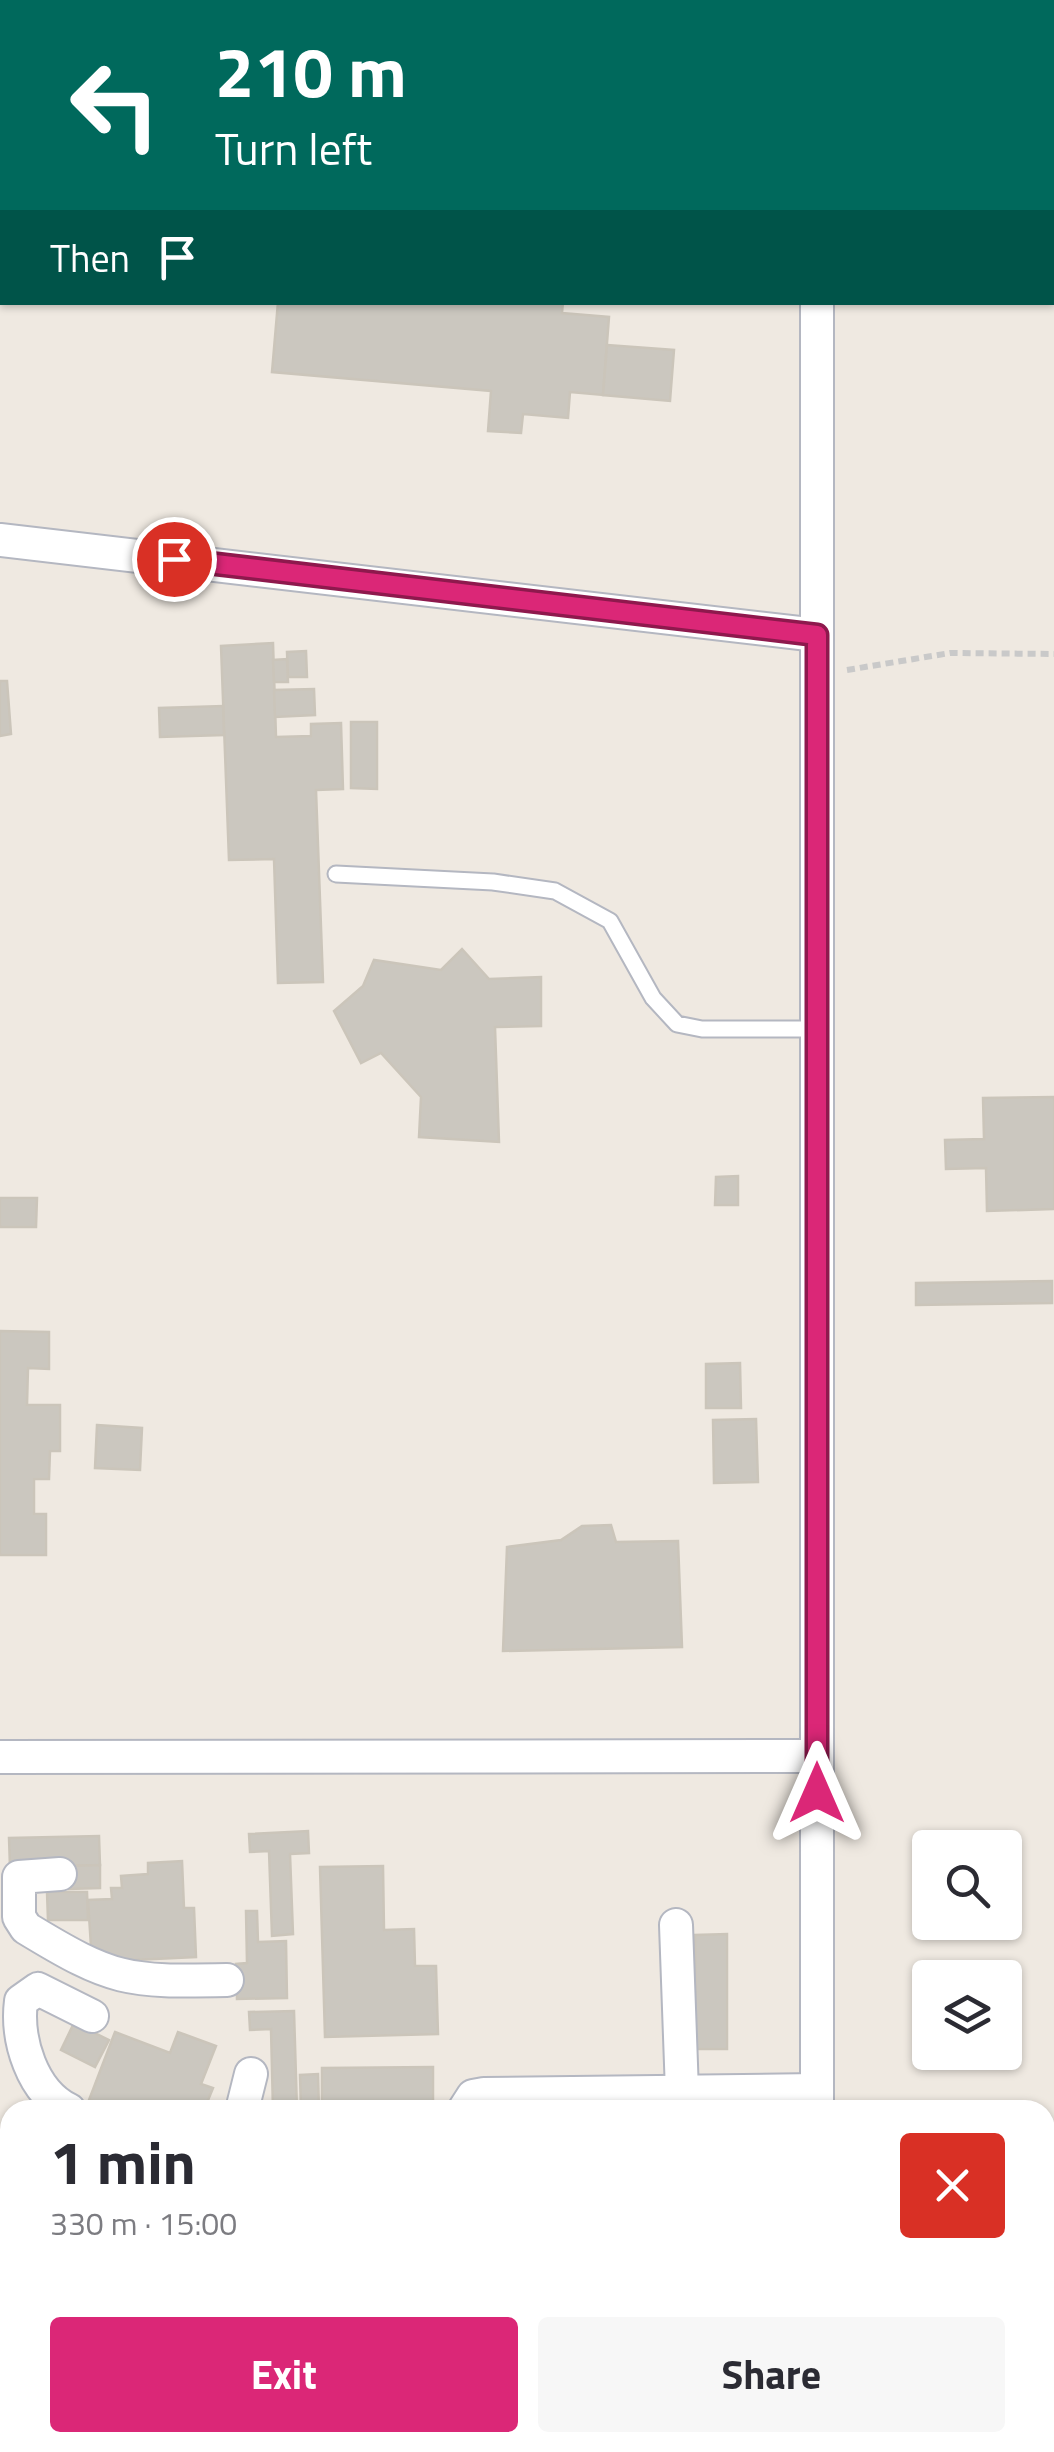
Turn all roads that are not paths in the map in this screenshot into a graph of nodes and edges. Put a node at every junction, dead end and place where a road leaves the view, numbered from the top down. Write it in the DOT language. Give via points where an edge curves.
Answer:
graph roads {
  1 [pos="817,305"];
  2 [pos="0,540"];
  3 [pos="817,635"];
  4 [pos="336,874"];
  5 [pos="817,1029"];
  6 [pos="0,1756"];
  7 [pos="817,1756"];
  8 [pos="60,1874"];
  9 [pos="9,1900"];
  10 [pos="676,1925"];
  11 [pos="228,1980"];
  12 [pos="10,2001"];
  13 [pos="92,2016"];
  14 [pos="251,2074"];
  15 [pos="682,2092"];
  16 [pos="52,2100"];
  17 [pos="244,2100"];
  18 [pos="470,2100"];
  19 [pos="817,2100"];
  1 -- 3 [label="street"];
  2 -- 3 [label="street"];
  3 -- 5 [label="street"];
  4 -- 5 [label="lane" via="555,890 610,920 653,998 677,1024"];
  5 -- 7 [label="street"];
  6 -- 7 [label="street"];
  7 -- 19 [label="street"];
  8 -- 9 [label="street" via="22,1874"];
  9 -- 11 [label="street" via="23,1926 101,1971 145,1982"];
  10 -- 15 [label="street"];
  12 -- 13 [label="street" via="38,1990"];
  12 -- 16 [label="street" via="38,2082"];
  14 -- 17 [label="street"];
  15 -- 18 [label="street" via="484,2094"];
  15 -- 19 [label="street"];
}
